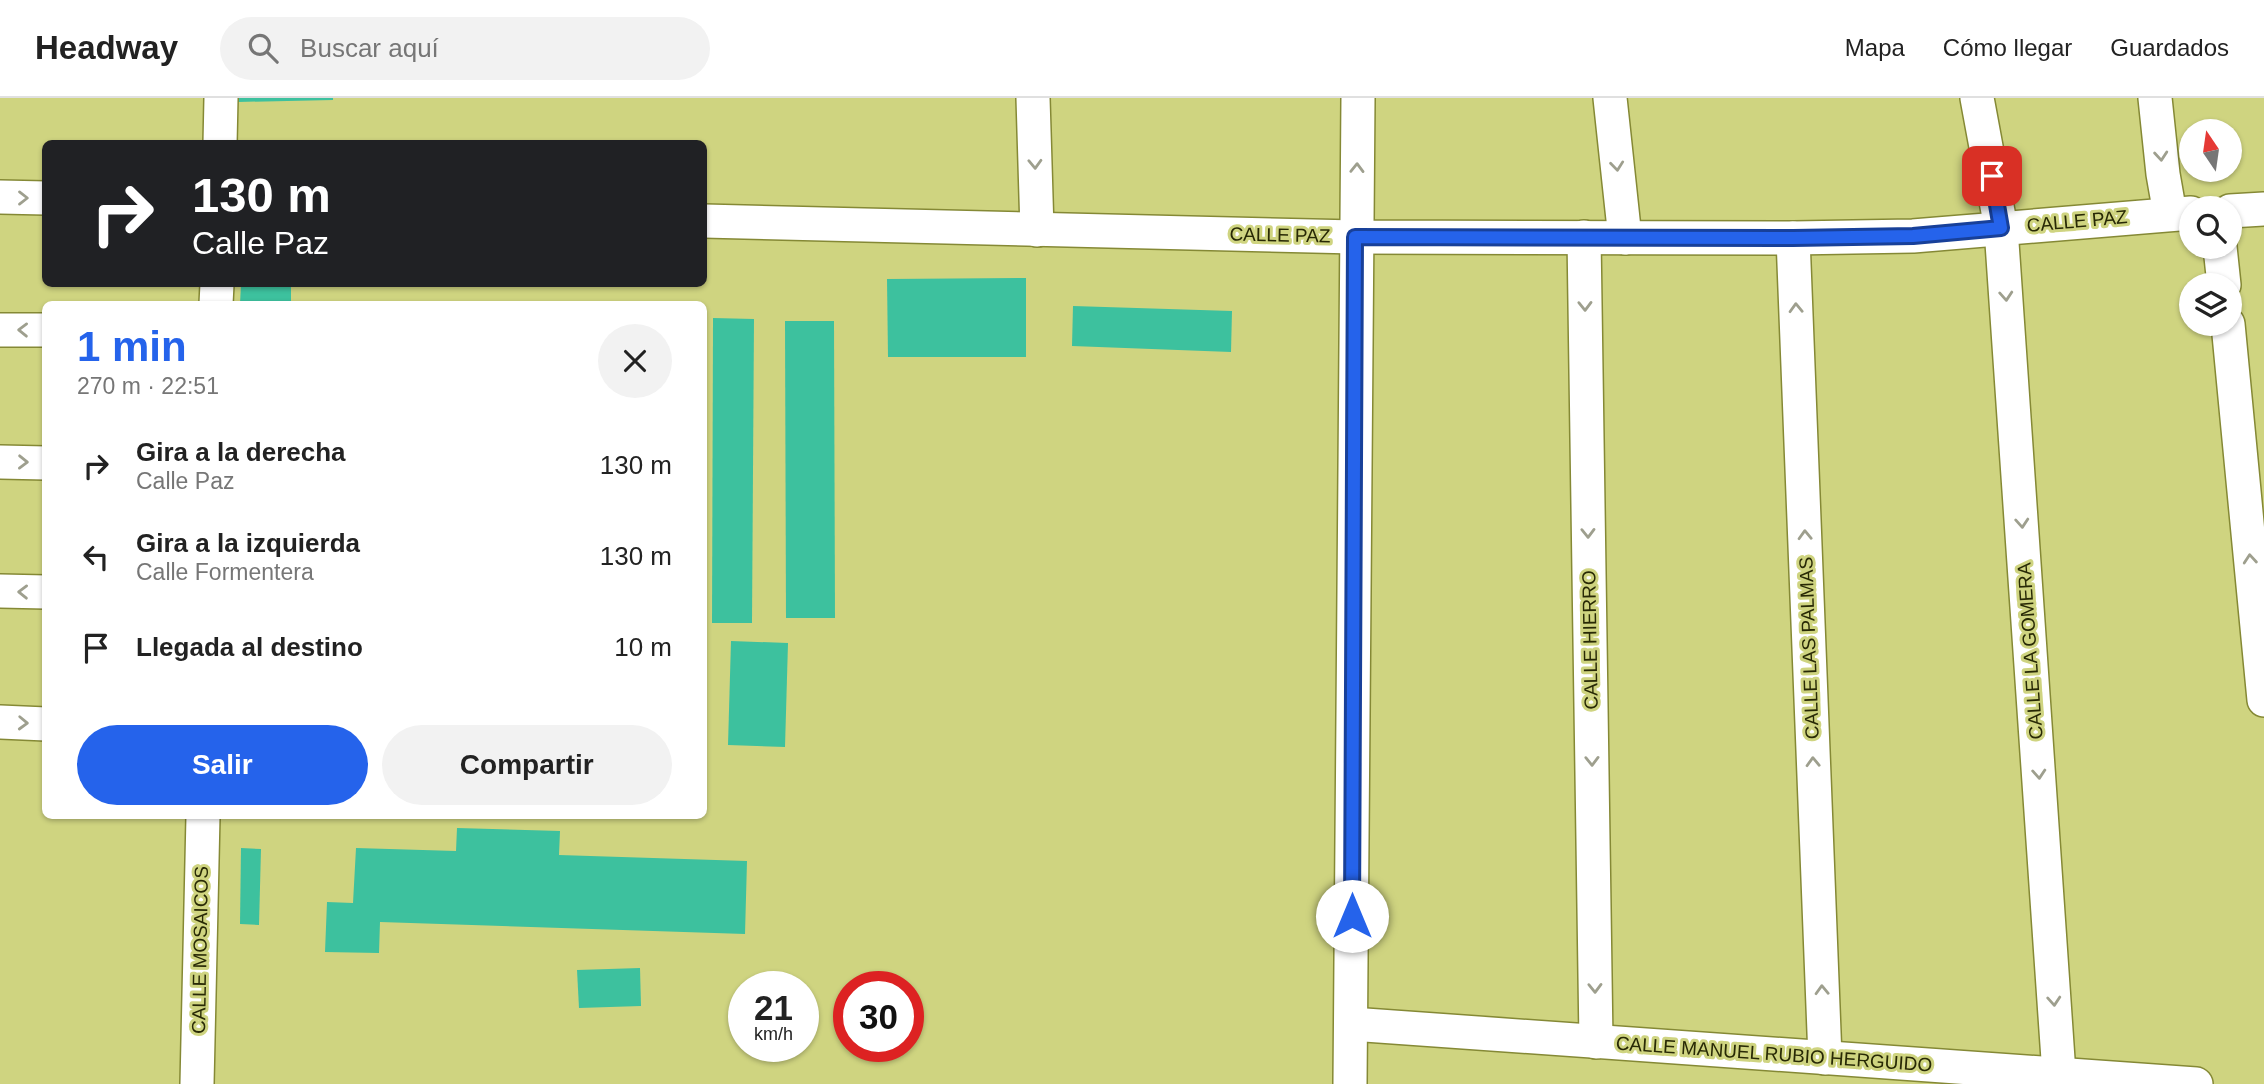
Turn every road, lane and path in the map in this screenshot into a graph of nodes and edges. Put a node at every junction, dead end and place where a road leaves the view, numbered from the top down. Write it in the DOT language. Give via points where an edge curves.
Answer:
graph roads {
  1 [pos="221,98"];
  2 [pos="1033,98"];
  3 [pos="1358,98"];
  4 [pos="1610,98"];
  5 [pos="1977,98"];
  6 [pos="2155,98"];
  7 [pos="220,140"];
  8 [pos="0,197"];
  9 [pos="42,198"];
  10 [pos="2264,209"];
  11 [pos="2242,210"];
  12 [pos="2179,212"];
  13 [pos="2179,214"];
  14 [pos="707,221"];
  15 [pos="2001,228"];
  16 [pos="1037,230"];
  17 [pos="1355,237"];
  18 [pos="1584,237"];
  19 [pos="1625,238"];
  20 [pos="1793,238"];
  21 [pos="0,330"];
  22 [pos="42,330"];
  23 [pos="2229,336"];
  24 [pos="0,462"];
  25 [pos="42,463"];
  26 [pos="0,592"];
  27 [pos="42,592"];
  28 [pos="2264,700"];
  29 [pos="0,722"];
  30 [pos="42,724"];
  31 [pos="204,819"];
  32 [pos="1351,1024"];
  33 [pos="1596,1042"];
  34 [pos="1825,1058"];
  35 [pos="2059,1074"];
  36 [pos="197,1084"];
  37 [pos="1350,1084"];
  38 [pos="2196,1084"];
  1 -- 7 [label="street"];
  2 -- 16 [label="street, one-way"];
  17 -- 3 [label="street, one-way"];
  4 -- 19 [label="street, one-way"];
  5 -- 15 [label="street, CALLE LA GOMERA"];
  6 -- 12 [label="street, one-way" via="2162,174"];
  8 -- 9 [label="street, one-way"];
  10 -- 11 [label="street"];
  13 -- 15 [label="street, CALLE PAZ"];
  14 -- 16 [label="street, CALLE PAZ"];
  15 -- 20 [label="street, CALLE PAZ" via="1913,236"];
  15 -- 35 [label="street, CALLE LA GOMERA, one-way"];
  16 -- 17 [label="street, CALLE PAZ"];
  17 -- 18 [label="street, CALLE PAZ"];
  17 -- 32 [label="street"];
  18 -- 19 [label="street, CALLE PAZ"];
  18 -- 33 [label="street, CALLE HIERRO, one-way"];
  19 -- 20 [label="street, CALLE PAZ"];
  34 -- 20 [label="street, CALLE LAS PALMAS, one-way"];
  22 -- 21 [label="street, one-way"];
  28 -- 23 [label="street, one-way"];
  24 -- 25 [label="street, one-way"];
  27 -- 26 [label="street, one-way"];
  29 -- 30 [label="street, one-way"];
  31 -- 36 [label="street, CALLE MOSAICOS"];
  32 -- 33 [label="street, CALLE MANUEL RUBIO HERGUIDO"];
  32 -- 37 [label="street"];
  33 -- 34 [label="street, CALLE MANUEL RUBIO HERGUIDO"];
  34 -- 35 [label="street, CALLE MANUEL RUBIO HERGUIDO"];
  35 -- 38 [label="street, CALLE MANUEL RUBIO HERGUIDO"];
}
